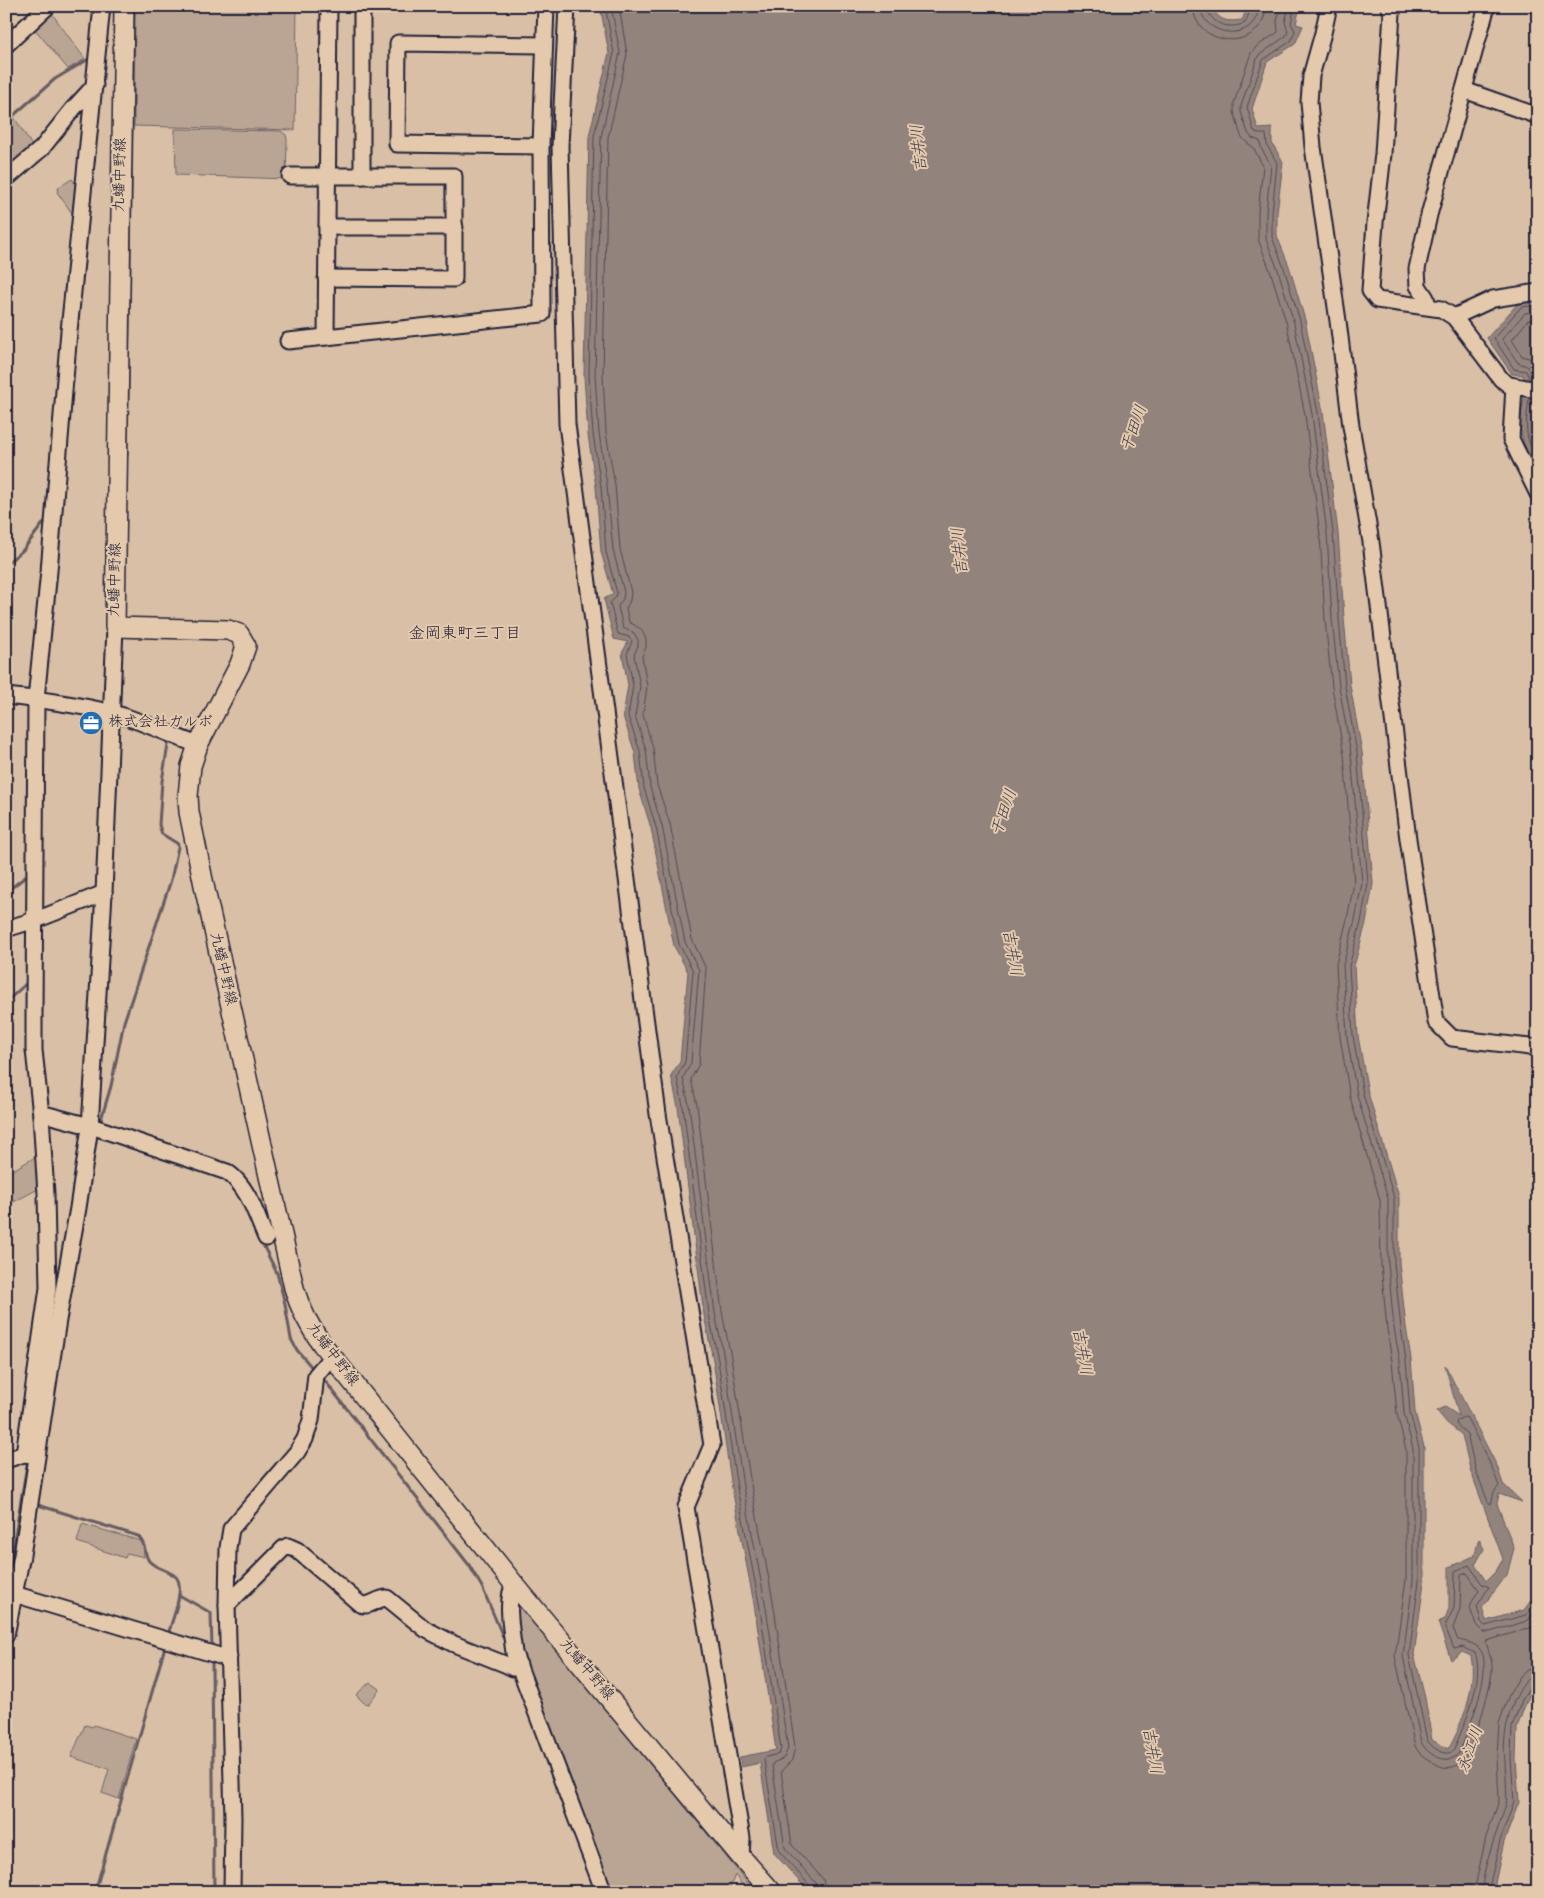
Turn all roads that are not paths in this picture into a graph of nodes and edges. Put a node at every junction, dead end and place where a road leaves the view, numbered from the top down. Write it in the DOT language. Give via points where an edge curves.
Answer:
graph roads {
  1 [pos="48,6"];
  2 [pos="102,6"];
  3 [pos="124,6"];
  4 [pos="329,6"];
  5 [pos="362,6"];
  6 [pos="546,6"];
  7 [pos="567,6"];
  8 [pos="1329,6"];
  9 [pos="1389,6"];
  10 [pos="1487,6"];
  11 [pos="6,45"];
  12 [pos="544,45"];
  13 [pos="95,85"];
  14 [pos="1464,90"];
  15 [pos="1538,116"];
  16 [pos="540,146"];
  17 [pos="290,176"];
  18 [pos="327,176"];
  19 [pos="362,176"];
  20 [pos="6,179"];
  21 [pos="327,227"];
  22 [pos="454,227"];
  23 [pos="326,278"];
  24 [pos="1538,292"];
  25 [pos="1428,306"];
  26 [pos="1454,316"];
  27 [pos="326,337"];
  28 [pos="288,340"];
  29 [pos="1517,387"];
  30 [pos="1538,390"];
  31 [pos="1538,494"];
  32 [pos="115,627"];
  33 [pos="6,696"];
  34 [pos="40,700"];
  35 [pos="112,713"];
  36 [pos="198,745"];
  37 [pos="104,893"];
  38 [pos="37,920"];
  39 [pos="6,929"];
  40 [pos="1538,1048"];
  41 [pos="44,1115"];
  42 [pos="90,1127"];
  43 [pos="266,1238"];
  44 [pos="332,1356"];
  45 [pos="28,1453"];
  46 [pos="6,1460"];
  47 [pos="514,1584"];
  48 [pos="14,1594"];
  49 [pos="227,1605"];
  50 [pos="6,1635"];
  51 [pos="226,1657"];
  52 [pos="516,1666"];
  53 [pos="741,1857"];
  54 [pos="232,1892"];
  55 [pos="604,1892"];
  56 [pos="772,1892"];
  1 -- 11 [label="street"];
  2 -- 13 [label="street"];
  3 -- 32 [label="main road, 九蟠中野線"];
  4 -- 18 [label="street"];
  5 -- 19 [label="street"];
  6 -- 12 [label="street"];
  7 -- 53 [label="street" via="560,146 567,424 658,1114 712,1445 686,1507 742,1838"];
  8 -- 40 [label="street" via="1311,76 1308,102 1371,542 1408,839 1436,1022 1452,1038"];
  9 -- 25 [label="street" via="1392,13 1387,100 1370,291 1377,300"];
  10 -- 14 [label="street"];
  12 -- 16 [label="street"];
  12 -- 16 [label="street" via="398,43 397,144"];
  13 -- 20 [label="street" via="42,148"];
  13 -- 34 [label="street" via="69,331"];
  14 -- 15 [label="street"];
  14 -- 25 [label="street" via="1417,269 1418,286"];
  16 -- 27 [label="street" via="542,314"];
  17 -- 18 [label="street"];
  18 -- 19 [label="street"];
  18 -- 21 [label="street"];
  19 -- 22 [label="street" via="454,176"];
  21 -- 22 [label="street"];
  21 -- 23 [label="street"];
  22 -- 23 [label="street" via="454,279"];
  23 -- 27 [label="street"];
  24 -- 26 [label="street" via="1494,299"];
  25 -- 26 [label="street" via="1441,308"];
  26 -- 29 [label="street" via="1493,370 1501,379"];
  27 -- 28 [label="street"];
  29 -- 30 [label="street"];
  29 -- 31 [label="street" via="1510,439"];
  32 -- 35 [label="street"];
  32 -- 36 [label="main road, 九蟠中野線" via="228,630 242,637 246,646 240,664"];
  33 -- 34 [label="street"];
  34 -- 35 [label="street"];
  34 -- 38 [label="street"];
  35 -- 36 [label="street"];
  35 -- 37 [label="street"];
  36 -- 44 [label="main road, 九蟠中野線" via="192,766 189,812 209,909 294,1288 306,1320"];
  37 -- 38 [label="street"];
  37 -- 42 [label="street"];
  38 -- 39 [label="street"];
  38 -- 41 [label="street" via="34,1050"];
  41 -- 42 [label="street"];
  41 -- 45 [label="street" via="48,1288"];
  42 -- 43 [label="street" via="227,1172 242,1186"];
  42 -- 45 [label="street" via="58,1320"];
  44 -- 47 [label="main road, 九蟠中野線"];
  44 -- 49 [label="street" via="317,1373 305,1439 231,1529"];
  45 -- 46 [label="street"];
  45 -- 48 [label="street"];
  47 -- 52 [label="street" via="510,1590 510,1613"];
  47 -- 53 [label="main road, 九蟠中野線"];
  48 -- 50 [label="street"];
  48 -- 51 [label="street"];
  49 -- 51 [label="street"];
  49 -- 52 [label="street" via="288,1546 297,1550 360,1604 371,1605 387,1598 424,1629 454,1644"];
  51 -- 54 [label="street"];
  52 -- 55 [label="street"];
  53 -- 56 [label="main road, 九蟠中野線"];
}
